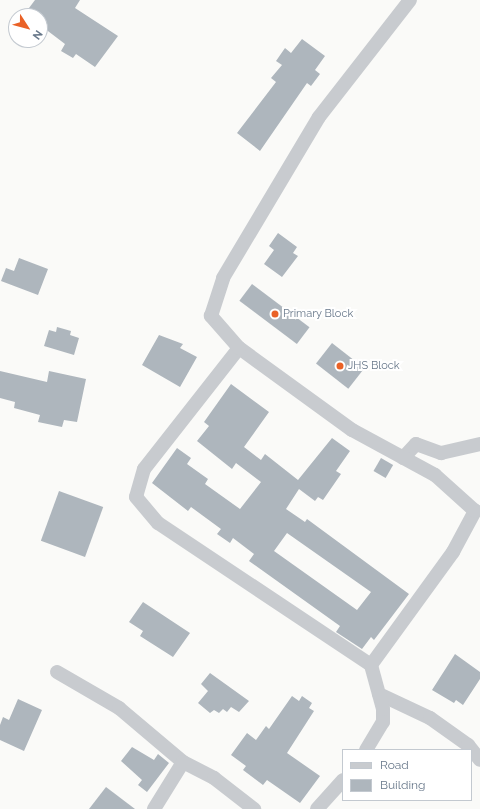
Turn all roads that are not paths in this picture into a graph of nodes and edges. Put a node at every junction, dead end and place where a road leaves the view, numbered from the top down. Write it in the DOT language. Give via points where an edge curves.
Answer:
graph roads {
  1 [pos="410,0"];
  2 [pos="239,348"];
  3 [pos="480,444"];
  4 [pos="403,458"];
  5 [pos="477,512"];
  6 [pos="371,665"];
  7 [pos="58,672"];
  8 [pos="379,694"];
  9 [pos="367,749"];
  10 [pos="471,749"];
  11 [pos="472,750"];
  12 [pos="480,760"];
  13 [pos="183,762"];
  14 [pos="342,781"];
  15 [pos="154,809"];
  16 [pos="254,809"];
  17 [pos="317,809"];
  1 -- 2 [label="street" via="319,117 223,278 211,316"];
  2 -- 4 [label="street" via="352,430"];
  2 -- 6 [label="street" via="144,469 136,497 158,523"];
  3 -- 4 [label="street" via="441,453 416,444"];
  4 -- 5 [label="street" via="435,475"];
  5 -- 6 [label="street" via="453,552"];
  6 -- 8 [label="street"];
  7 -- 13 [label="street" via="119,708"];
  8 -- 9 [label="street" via="383,722"];
  8 -- 10 [label="street" via="430,718"];
  11 -- 12 [label="street"];
  13 -- 15 [label="street"];
  13 -- 16 [label="street" via="214,778"];
  14 -- 17 [label="street"];
}
